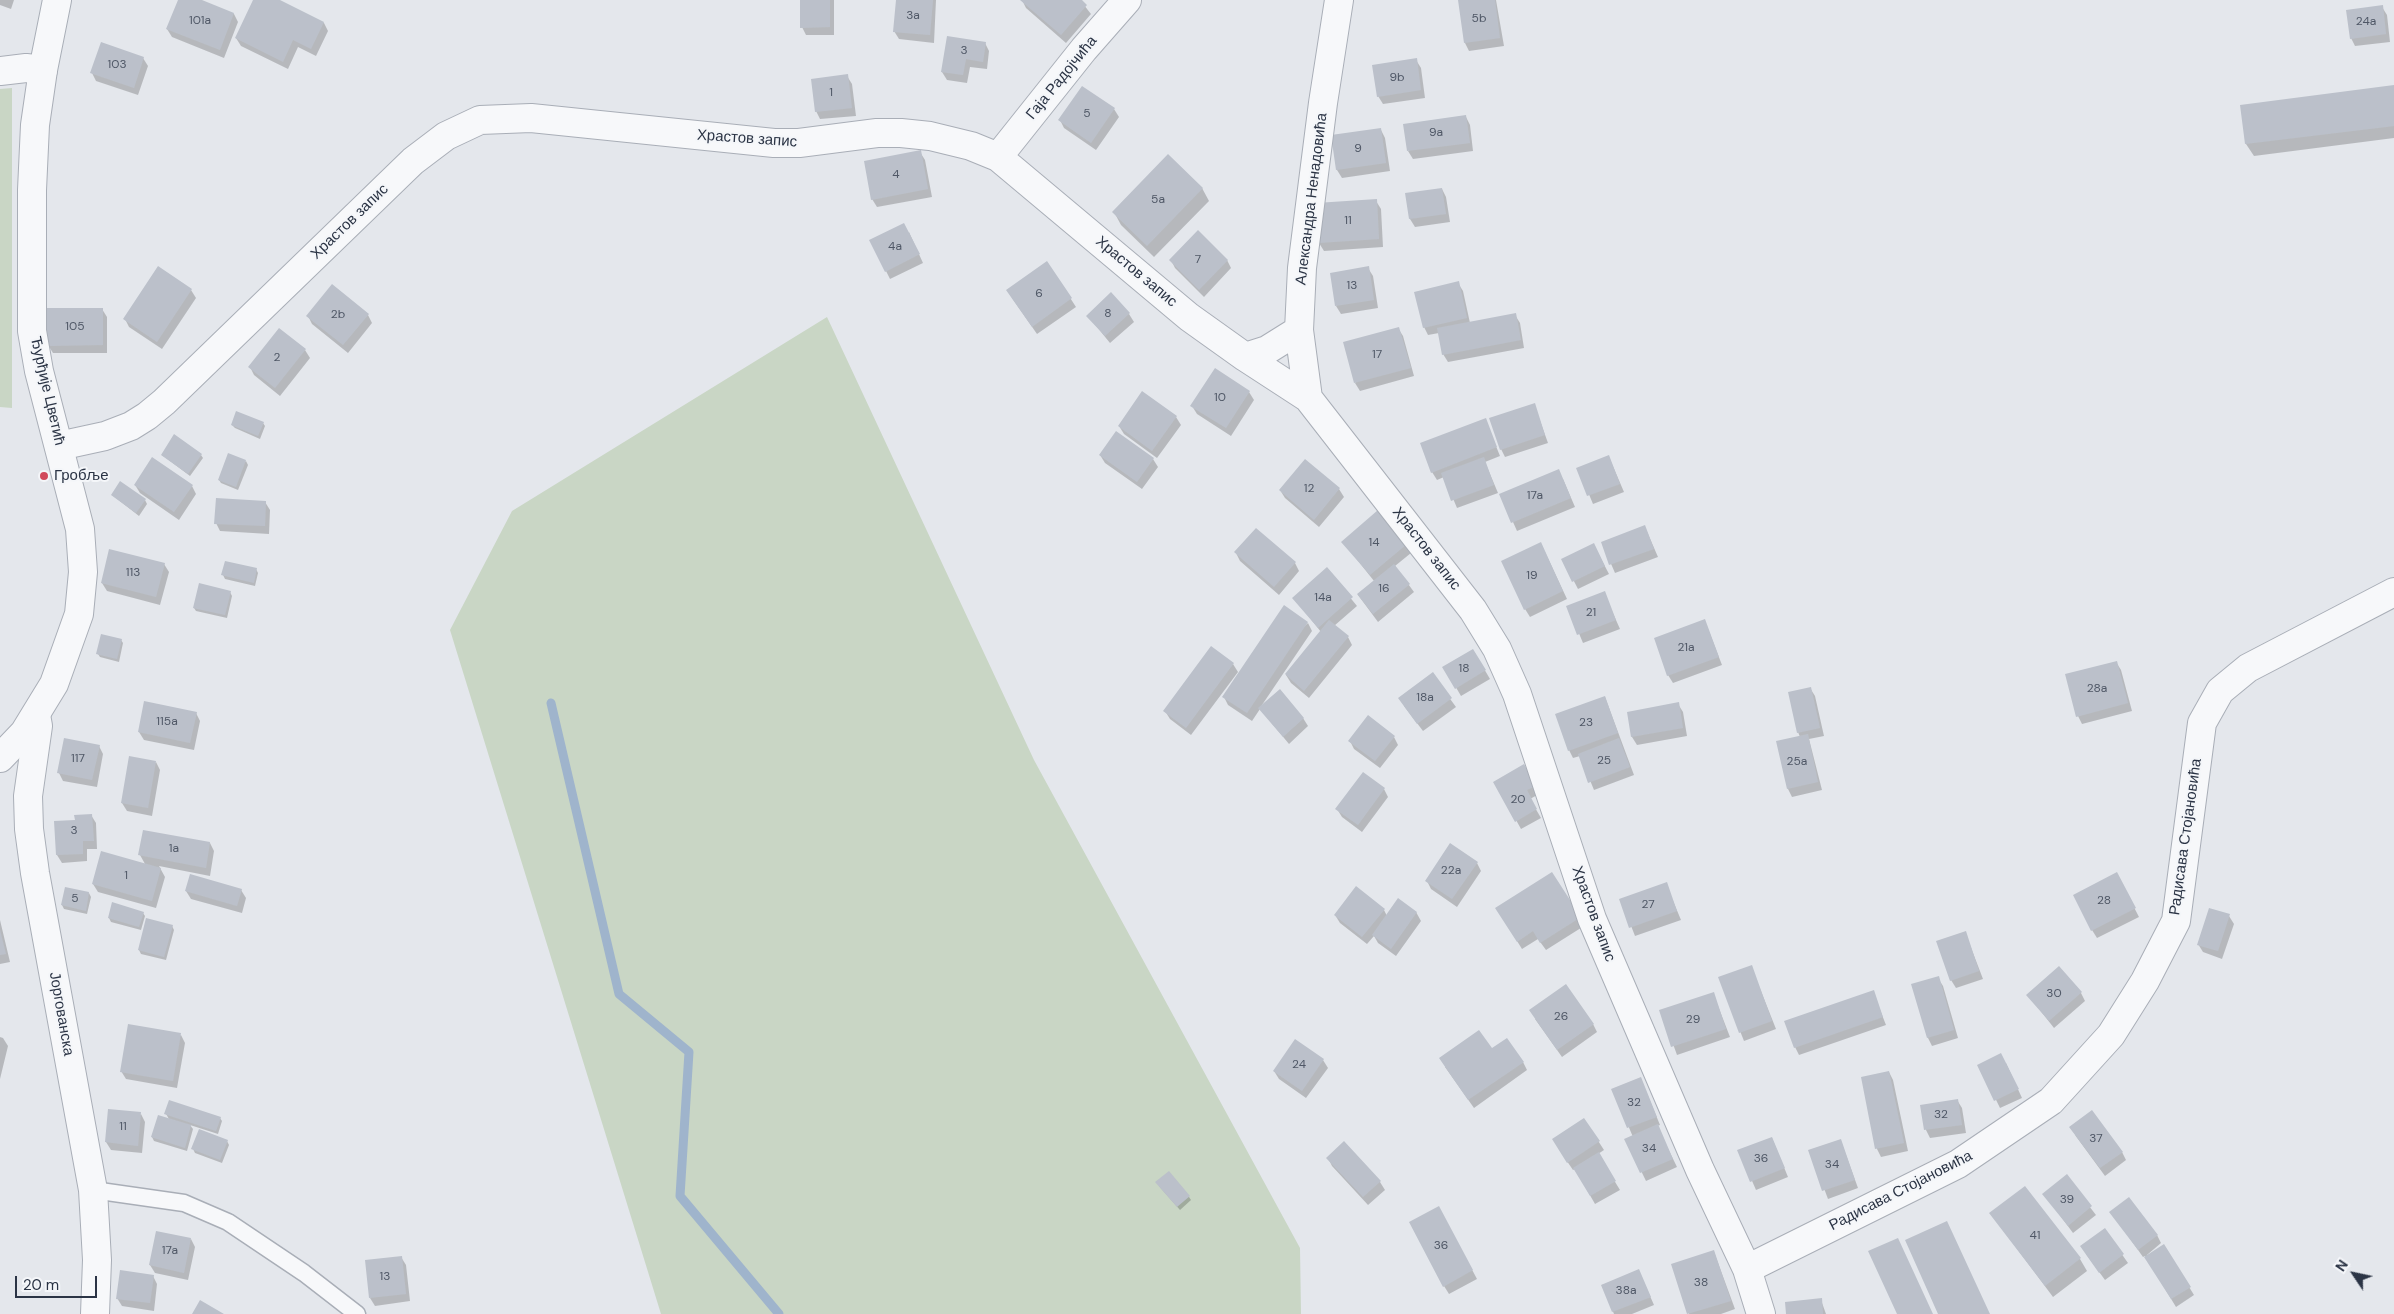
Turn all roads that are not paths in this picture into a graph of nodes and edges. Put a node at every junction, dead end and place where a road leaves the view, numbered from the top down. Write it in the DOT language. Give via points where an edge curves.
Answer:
graph roads {
  1 [pos="57,0"];
  2 [pos="1127,0"];
  3 [pos="1339,0"];
  4 [pos="0,70"];
  5 [pos="43,70"];
  6 [pos="998,158"];
  7 [pos="1299,330"];
  8 [pos="1245,357"];
  9 [pos="1308,398"];
  10 [pos="59,446"];
  11 [pos="2394,592"];
  12 [pos="36,715"];
  13 [pos="0,758"];
  14 [pos="93,1190"];
  15 [pos="1747,1269"];
  16 [pos="95,1314"];
  17 [pos="357,1314"];
  18 [pos="1761,1314"];
  1 -- 5 [label="street, Ђурђије Цветић"];
  2 -- 6 [label="street, Гаја Радојчића"];
  3 -- 7 [label="street, Александра Ненадовића" via="1302,268"];
  4 -- 5 [label="street"];
  5 -- 10 [label="street, Ђурђије Цветић" via="32,190 32,330"];
  6 -- 8 [label="street, Храстов запис" via="1189,317"];
  6 -- 10 [label="street, Храстов запис" via="971,146 901,133 774,143 531,118 480,120 446,136 413,161 152,412 131,426 105,436"];
  7 -- 8 [label="street" via="1267,350"];
  7 -- 9 [label="street, Александра Ненадовића"];
  8 -- 9 [label="street, Храстов запис"];
  9 -- 15 [label="street, Храстов запис" via="1473,610 1497,649 1517,694 1592,919 1696,1161"];
  10 -- 12 [label="street, Ђурђије Цветић" via="80,529 83,572 79,614 67,652"];
  11 -- 15 [label="street, Радисава Стојановића" via="2248,668 2220,690 2202,723 2176,922 2112,1035 2051,1101 1958,1164"];
  12 -- 13 [label="street, Ђурђије Цветић"];
  12 -- 14 [label="street, Јоргованска" via="38,726 28,796 30,837"];
  14 -- 16 [label="street, Јоргованска" via="97,1251"];
  14 -- 17 [label="lane" via="184,1203 228,1222 304,1273"];
  15 -- 18 [label="street, Храстов запис"];
}
